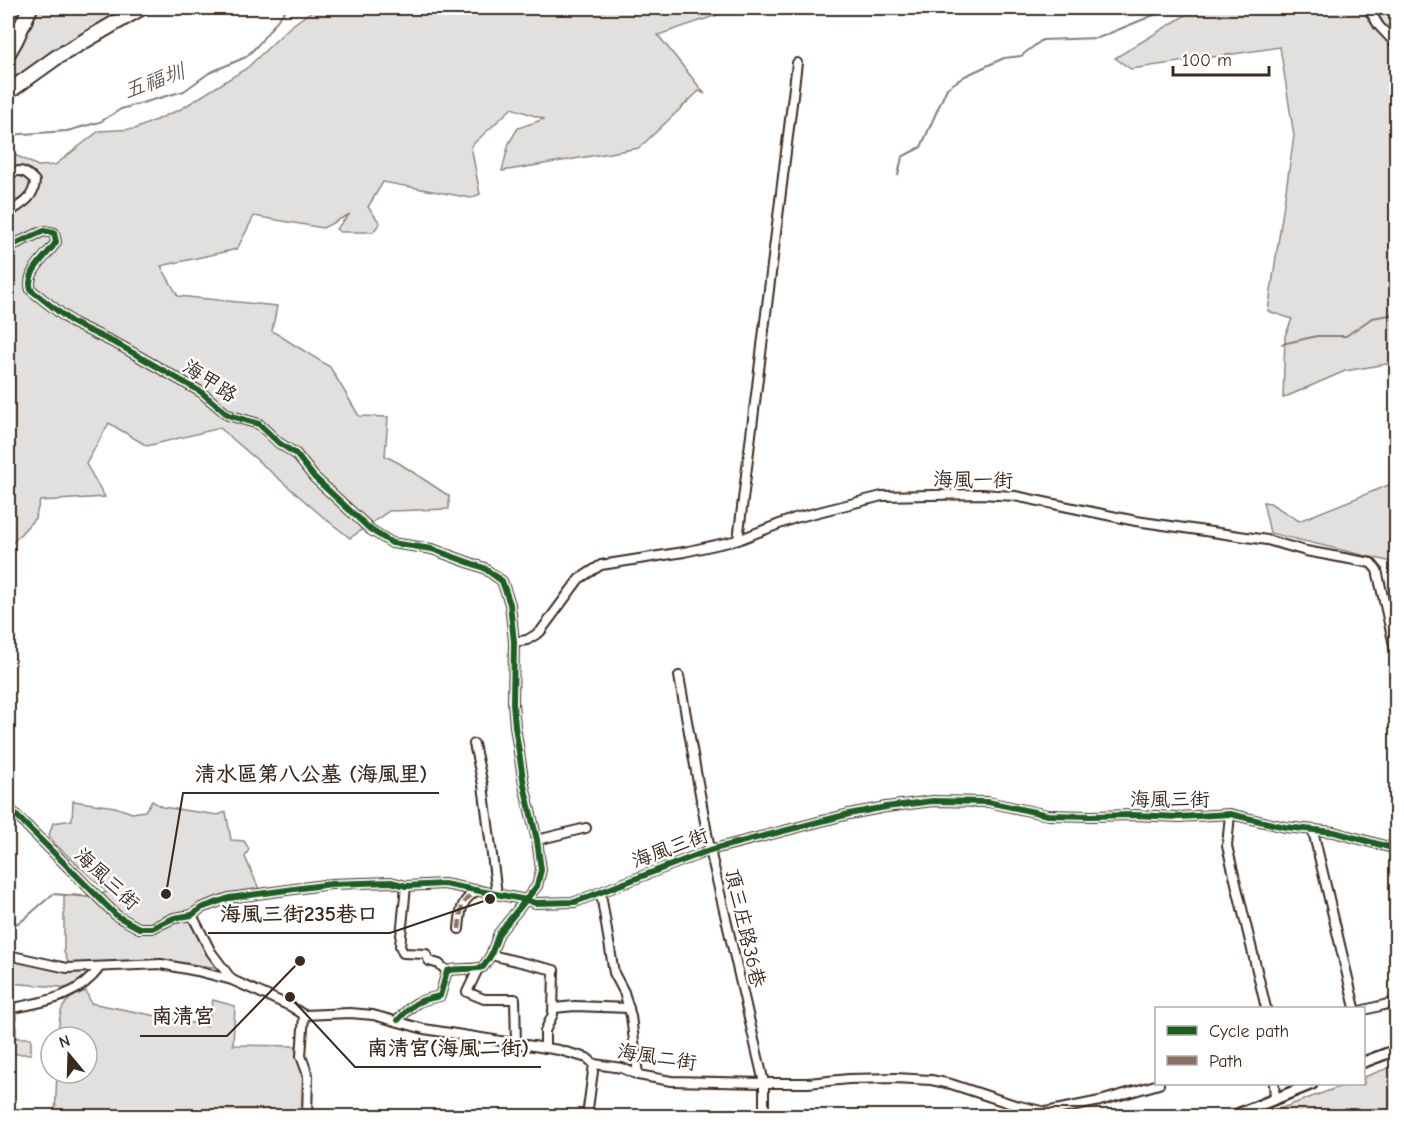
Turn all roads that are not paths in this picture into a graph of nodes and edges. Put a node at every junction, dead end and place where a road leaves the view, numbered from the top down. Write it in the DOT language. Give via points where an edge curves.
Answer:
graph roads {
  1 [pos="30,8"];
  2 [pos="141,8"];
  3 [pos="1368,8"];
  4 [pos="1396,44"];
  5 [pos="8,53"];
  6 [pos="797,63"];
  7 [pos="8,92"];
  8 [pos="8,174"];
  9 [pos="8,213"];
  10 [pos="8,247"];
  11 [pos="738,540"];
  12 [pos="514,642"];
  13 [pos="1396,654"];
  14 [pos="679,676"];
  15 [pos="474,744"];
  16 [pos="8,807"];
  17 [pos="1230,814"];
  18 [pos="586,828"];
  19 [pos="1313,831"];
  20 [pos="537,840"];
  21 [pos="1396,849"];
  22 [pos="710,850"];
  23 [pos="406,886"];
  24 [pos="478,890"];
  25 [pos="497,894"];
  26 [pos="601,894"];
  27 [pos="527,900"];
  28 [pos="192,915"];
  29 [pos="459,929"];
  30 [pos="8,955"];
  31 [pos="491,955"];
  32 [pos="100,967"];
  33 [pos="478,969"];
  34 [pos="447,971"];
  35 [pos="232,980"];
  36 [pos="1396,1002"];
  37 [pos="1266,1007"];
  38 [pos="1355,1007"];
  39 [pos="554,1008"];
  40 [pos="629,1008"];
  41 [pos="8,1009"];
  42 [pos="1365,1010"];
  43 [pos="304,1015"];
  44 [pos="398,1020"];
  45 [pos="516,1044"];
  46 [pos="545,1048"];
  47 [pos="1396,1050"];
  48 [pos="1365,1062"];
  49 [pos="594,1064"];
  50 [pos="638,1075"];
  51 [pos="764,1083"];
  52 [pos="1155,1084"];
  53 [pos="1274,1085"];
  54 [pos="1307,1085"];
  55 [pos="1275,1099"];
  56 [pos="307,1116"];
  57 [pos="587,1116"];
  58 [pos="764,1116"];
  59 [pos="1233,1116"];
  1 -- 5 [label="highway"];
  2 -- 7 [label="highway" via="57,57"];
  3 -- 4 [label="street"];
  6 -- 11 [label="street"];
  8 -- 9 [label="street" via="28,172 35,181 31,197"];
  10 -- 12 [label="street, 海甲路" via="44,231 54,233 56,242 29,282 31,290 48,304 73,323 201,392 228,415 259,424 296,454 314,477 371,530 392,543 432,549 484,568 502,581 510,604"];
  11 -- 12 [label="street, 海風一街" via="600,565 579,579 540,632"];
  11 -- 13 [label="street, 海風一街" via="795,518 882,496 1015,496 1136,521 1267,540 1371,563 1377,570"];
  12 -- 20 [label="street" via="514,715"];
  14 -- 22 [label="street, 頂三庄路36巷"];
  15 -- 25 [label="street"];
  16 -- 28 [label="street, 海風三街" via="129,924 152,928"];
  17 -- 19 [label="street, 海風三街"];
  17 -- 22 [label="street, 海風三街" via="1179,818 1059,815 988,802 933,801 849,814"];
  17 -- 37 [label="street" via="1227,846"];
  18 -- 20 [label="street"];
  19 -- 21 [label="street, 海風三街" via="1334,832"];
  19 -- 38 [label="street"];
  20 -- 27 [label="street" via="541,870 537,886"];
  22 -- 26 [label="street, 海風三街"];
  22 -- 51 [label="street, 頂三庄路36巷"];
  23 -- 24 [label="street, 海風三街" via="444,884"];
  23 -- 28 [label="street, 海風三街" via="391,882 331,884 250,894 229,898"];
  23 -- 34 [label="street" via="400,946 403,953 426,954 429,961"];
  24 -- 25 [label="street, 海風三街"];
  24 -- 29 [label="street" via="466,898"];
  25 -- 27 [label="street, 海風三街"];
  26 -- 27 [label="street, 海風三街" via="566,903"];
  26 -- 40 [label="street" via="614,974"];
  27 -- 31 [label="street" via="499,933"];
  28 -- 35 [label="street" via="211,952"];
  30 -- 32 [label="street" via="67,968"];
  31 -- 33 [label="street"];
  31 -- 39 [label="street" via="554,970"];
  32 -- 35 [label="street" via="161,964"];
  32 -- 41 [label="street" via="82,986 58,998"];
  33 -- 34 [label="street"];
  33 -- 45 [label="street" via="467,992 484,999 515,999"];
  34 -- 44 [label="street" via="440,996 420,1000"];
  35 -- 43 [label="street"];
  36 -- 42 [label="street"];
  39 -- 40 [label="street"];
  39 -- 46 [label="street" via="545,1031"];
  40 -- 50 [label="street"];
  43 -- 44 [label="street, 海風二街" via="350,1013"];
  43 -- 56 [label="street" via="301,1056 308,1075"];
  44 -- 45 [label="street, 海風二街" via="424,1029"];
  45 -- 46 [label="street, 海風二街"];
  46 -- 49 [label="street, 海風二街" via="587,1058"];
  47 -- 48 [label="street"];
  49 -- 50 [label="street, 海風二街"];
  49 -- 57 [label="street"];
  50 -- 51 [label="street, 海風二街" via="671,1081"];
  51 -- 52 [label="street, 海風二街" via="932,1080 1046,1112"];
  51 -- 58 [label="street, 頂三庄路36巷"];
  53 -- 55 [label="street"];
  54 -- 55 [label="street"];
  55 -- 59 [label="street"];
}
